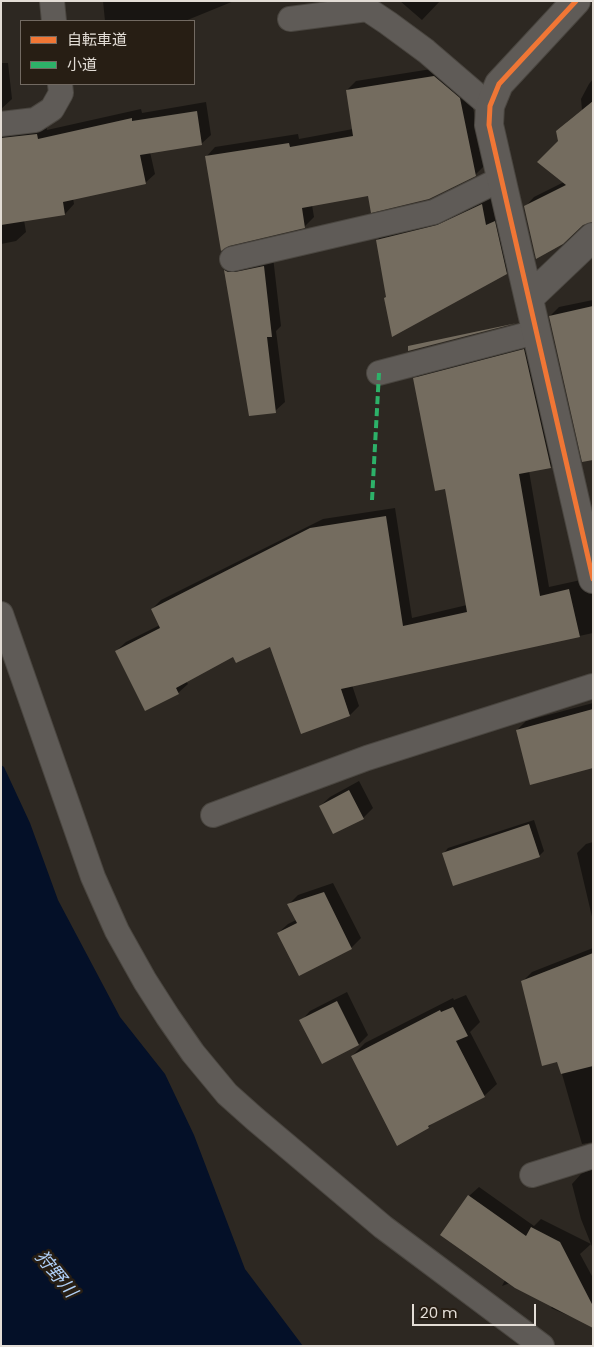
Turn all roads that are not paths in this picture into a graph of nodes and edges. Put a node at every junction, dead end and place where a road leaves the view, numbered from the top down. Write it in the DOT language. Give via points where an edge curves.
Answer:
graph roads {
  1 [pos="52,1"];
  2 [pos="576,1"];
  3 [pos="290,19"];
  4 [pos="54,20"];
  5 [pos="60,85"];
  6 [pos="490,106"];
  7 [pos="1,124"];
  8 [pos="501,179"];
  9 [pos="593,236"];
  10 [pos="232,259"];
  11 [pos="529,298"];
  12 [pos="536,332"];
  13 [pos="379,373"];
  14 [pos="593,579"];
  15 [pos="1,614"];
  16 [pos="593,686"];
  17 [pos="213,815"];
  18 [pos="593,1156"];
  19 [pos="532,1175"];
  20 [pos="542,1346"];
  1 -- 4 [label="lane"];
  2 -- 6 [label="street" via="499,84"];
  3 -- 6 [label="lane" via="368,9 426,51"];
  5 -- 7 [label="lane" via="61,93 52,109 35,120"];
  6 -- 8 [label="street" via="489,125"];
  8 -- 10 [label="lane" via="434,212"];
  8 -- 11 [label="street"];
  9 -- 11 [label="street"];
  11 -- 12 [label="street"];
  12 -- 13 [label="lane"];
  12 -- 14 [label="street"];
  15 -- 20 [label="lane" via="96,886 116,931 145,981 193,1053 226,1094 262,1126 383,1227"];
  16 -- 17 [label="lane" via="367,758"];
  18 -- 19 [label="lane"];
}
